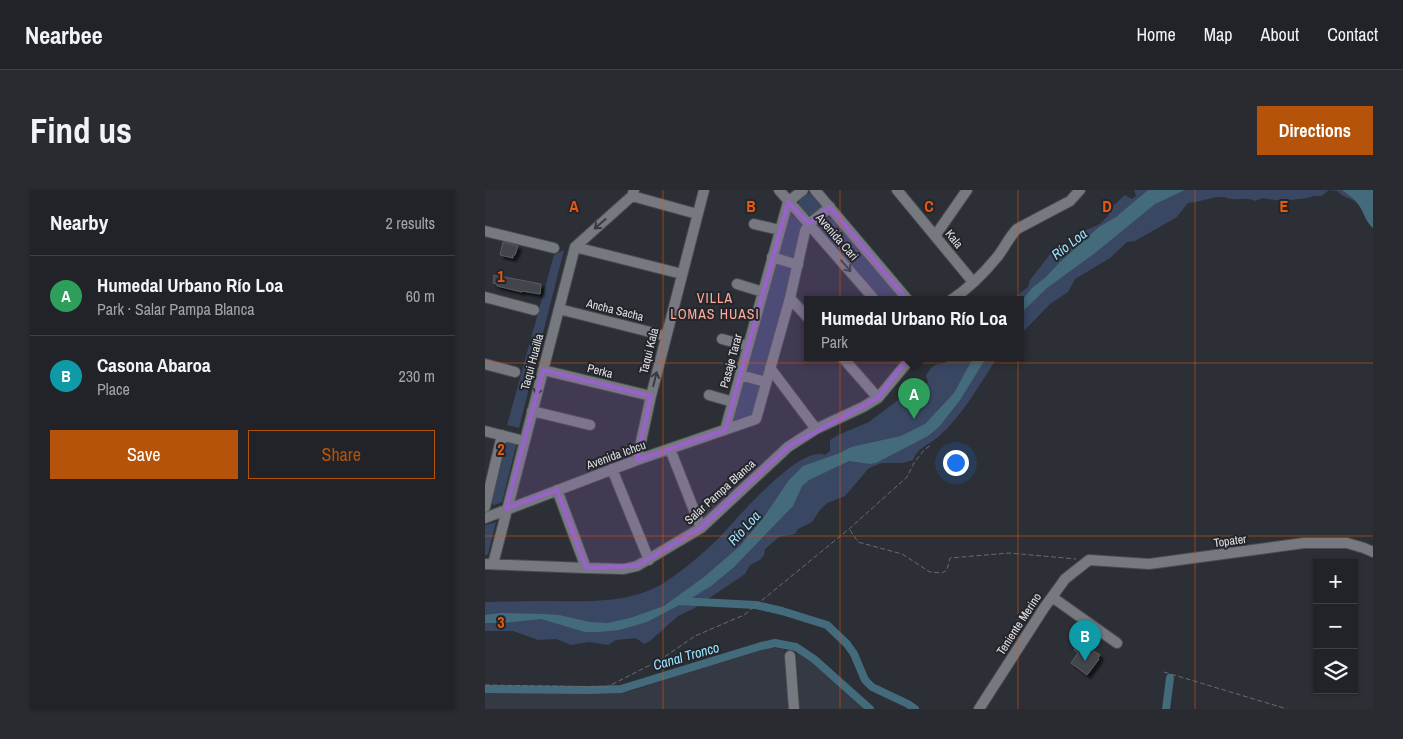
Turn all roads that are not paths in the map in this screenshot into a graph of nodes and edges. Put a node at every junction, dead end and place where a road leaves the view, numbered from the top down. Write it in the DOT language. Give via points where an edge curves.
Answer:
graph roads {
  1 [pos="704,190"];
  2 [pos="779,190"];
  3 [pos="803,190"];
  4 [pos="815,190"];
  5 [pos="897,190"];
  6 [pos="967,190"];
  7 [pos="1080,190"];
  8 [pos="633,193"];
  9 [pos="788,202"];
  10 [pos="830,207"];
  11 [pos="697,214"];
  12 [pos="754,224"];
  13 [pos="809,224"];
  14 [pos="485,230"];
  15 [pos="780,230"];
  16 [pos="935,236"];
  17 [pos="575,247"];
  18 [pos="553,248"];
  19 [pos="772,257"];
  20 [pos="798,264"];
  21 [pos="681,274"];
  22 [pos="973,282"];
  23 [pos="737,284"];
  24 [pos="763,292"];
  25 [pos="872,296"];
  26 [pos="905,296"];
  27 [pos="957,296"];
  28 [pos="485,297"];
  29 [pos="790,298"];
  30 [pos="559,309"];
  31 [pos="534,310"];
  32 [pos="804,314"];
  33 [pos="666,336"];
  34 [pos="722,339"];
  35 [pos="748,346"];
  36 [pos="846,361"];
  37 [pos="909,361"];
  38 [pos="485,364"];
  39 [pos="770,368"];
  40 [pos="543,370"];
  41 [pos="515,372"];
  42 [pos="740,374"];
  43 [pos="766,382"];
  44 [pos="709,395"];
  45 [pos="651,396"];
  46 [pos="878,398"];
  47 [pos="733,402"];
  48 [pos="532,411"];
  49 [pos="590,425"];
  50 [pos="725,430"];
  51 [pos="816,430"];
  52 [pos="485,431"];
  53 [pos="502,435"];
  54 [pos="524,441"];
  55 [pos="670,449"];
  56 [pos="637,460"];
  57 [pos="612,469"];
  58 [pos="557,490"];
  59 [pos="486,500"];
  60 [pos="507,510"];
  61 [pos="485,518"];
  62 [pos="701,528"];
  63 [pos="1373,552"];
  64 [pos="649,560"];
  65 [pos="1089,560"];
  66 [pos="489,564"];
  67 [pos="586,568"];
  68 [pos="1052,597"];
  69 [pos="1117,643"];
  70 [pos="790,656"];
  71 [pos="794,709"];
  72 [pos="979,709"];
  1 -- 11 [label="street, Taqui Kala"];
  2 -- 9 [label="street, Avenida Cari"];
  3 -- 9 [label="street"];
  4 -- 10 [label="street, Avenida Cari"];
  5 -- 16 [label="street, Kala"];
  6 -- 16 [label="street"];
  7 -- 22 [label="street" via="1070,200 1012,234"];
  8 -- 11 [label="street"];
  8 -- 17 [label="street, one-way"];
  9 -- 13 [label="street, Avenida Cari"];
  9 -- 15 [label="street, Pasaje Tarar"];
  10 -- 13 [label="street"];
  10 -- 26 [label="street, Avenida Cari"];
  11 -- 21 [label="street, Taqui Kala"];
  12 -- 15 [label="street"];
  13 -- 20 [label="street"];
  13 -- 25 [label="street, Avenida Cari, one-way"];
  14 -- 18 [label="street"];
  15 -- 19 [label="street, Pasaje Tarar"];
  16 -- 22 [label="street, Kala"];
  17 -- 21 [label="street"];
  17 -- 30 [label="street, Taqui Huailla"];
  19 -- 20 [label="street"];
  19 -- 24 [label="street, Pasaje Tarar"];
  20 -- 29 [label="street"];
  21 -- 33 [label="street, Taqui Kala"];
  22 -- 27 [label="street"];
  23 -- 24 [label="street"];
  24 -- 35 [label="street, Pasaje Tarar"];
  28 -- 31 [label="street"];
  29 -- 32 [label="street"];
  29 -- 39 [label="street"];
  30 -- 33 [label="street, Ancha Sacha"];
  30 -- 40 [label="street, Taqui Huailla"];
  45 -- 33 [label="street, Taqui Kala, one-way"];
  34 -- 35 [label="street"];
  35 -- 42 [label="street, Pasaje Tarar"];
  36 -- 46 [label="street"];
  37 -- 46 [label="street, Salar Pampa Blanca"];
  38 -- 41 [label="street"];
  39 -- 43 [label="street"];
  39 -- 51 [label="street"];
  40 -- 45 [label="street, Perka"];
  40 -- 48 [label="street, Taqui Huailla, one-way"];
  42 -- 43 [label="street"];
  42 -- 47 [label="street, Pasaje Tarar"];
  43 -- 50 [label="street, Avenida Ichcu" via="756,420"];
  44 -- 47 [label="street"];
  45 -- 56 [label="street, Taqui Kala"];
  46 -- 51 [label="street, Salar Pampa Blanca"];
  47 -- 50 [label="street, Pasaje Tarar"];
  48 -- 49 [label="street"];
  48 -- 54 [label="street, Taqui Huailla"];
  50 -- 55 [label="street, Avenida Ichcu"];
  51 -- 62 [label="street, Salar Pampa Blanca" via="788,447"];
  52 -- 53 [label="street"];
  53 -- 54 [label="street"];
  53 -- 59 [label="street"];
  54 -- 60 [label="street, Taqui Huailla"];
  55 -- 56 [label="street, Avenida Ichcu"];
  55 -- 62 [label="street"];
  56 -- 57 [label="street, Avenida Ichcu"];
  57 -- 58 [label="street, Avenida Ichcu"];
  57 -- 64 [label="street"];
  58 -- 60 [label="street, Avenida Ichcu"];
  58 -- 67 [label="street"];
  60 -- 61 [label="street, Avenida Ichcu"];
  60 -- 66 [label="street, Taqui Huailla"];
  62 -- 64 [label="street, Salar Pampa Blanca"];
  63 -- 65 [label="street, Topater" via="1347,544 1304,543 1149,564"];
  64 -- 67 [label="street, Salar Pampa Blanca" via="624,569"];
  65 -- 68 [label="street, Teniente Merino" via="1065,579"];
  66 -- 67 [label="street, Salar Pampa Blanca"];
  68 -- 69 [label="street"];
  68 -- 72 [label="street, Teniente Merino"];
  70 -- 71 [label="street"];
}
